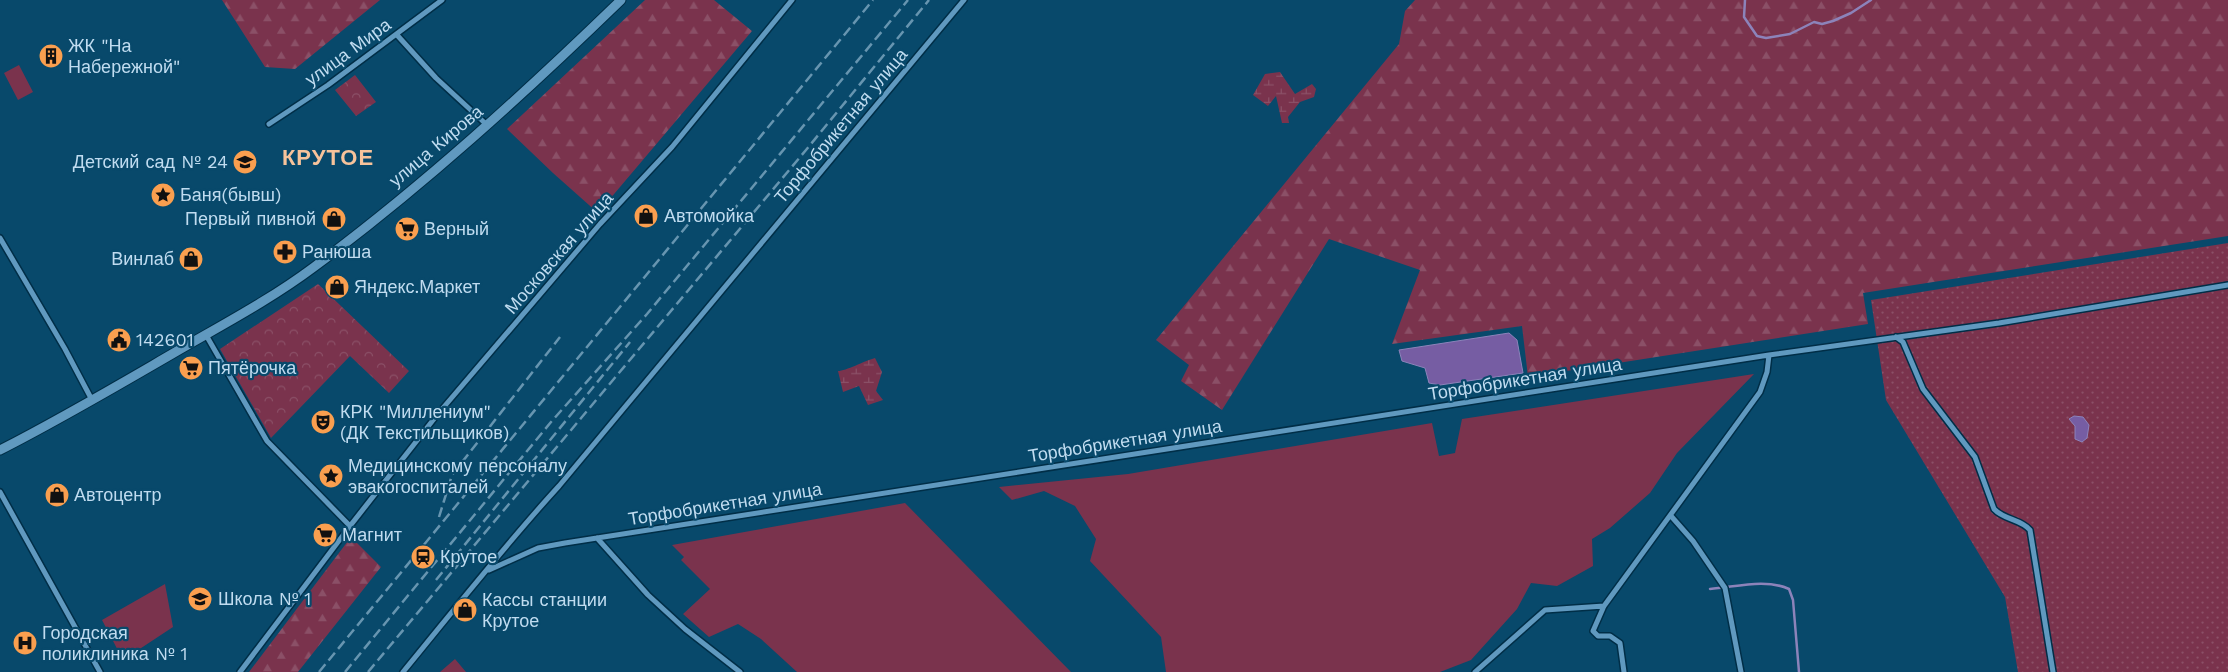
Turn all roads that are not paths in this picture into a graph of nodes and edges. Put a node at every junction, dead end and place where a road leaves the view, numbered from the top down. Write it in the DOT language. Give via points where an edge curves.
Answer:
graph roads {
  1 [pos="442,0"];
  2 [pos="621,0"];
  3 [pos="792,0"];
  4 [pos="964,0"];
  5 [pos="396,34"];
  6 [pos="269,124"];
  7 [pos="487,125"];
  8 [pos="0,238"];
  9 [pos="2228,285"];
  10 [pos="206,335"];
  11 [pos="1896,337"];
  12 [pos="1769,355"];
  13 [pos="92,400"];
  14 [pos="0,450"];
  15 [pos="0,492"];
  16 [pos="1671,516"];
  17 [pos="350,526"];
  18 [pos="597,538"];
  19 [pos="489,570"];
  20 [pos="1604,606"];
  21 [pos="100,672"];
  22 [pos="240,672"];
  23 [pos="403,672"];
  24 [pos="740,672"];
  25 [pos="1475,672"];
  26 [pos="1624,672"];
  27 [pos="1741,672"];
  28 [pos="2053,672"];
  1 -- 5 [label="street, улица Мира"];
  2 -- 7 [label="street, улица Кирова"];
  3 -- 17 [label="street, Московская улица" via="672,146 600,224 437,415"];
  4 -- 19 [label="street, Торфобрикетная улица" via="565,479 518,531"];
  5 -- 6 [label="street, улица Мира"];
  5 -- 7 [label="street" via="440,83"];
  7 -- 10 [label="street, улица Кирова" via="314,266"];
  8 -- 13 [label="street"];
  9 -- 11 [label="street, Торфобрикетная улица"];
  10 -- 13 [label="street, улица Кирова"];
  10 -- 17 [label="street" via="266,441"];
  11 -- 12 [label="street, Торфобрикетная улица"];
  11 -- 28 [label="street" via="1903,342 1923,389 1975,457 1994,509 2030,530"];
  12 -- 16 [label="street" via="1760,392"];
  12 -- 18 [label="street, Торфобрикетная улица"];
  13 -- 14 [label="street, улица Кирова"];
  15 -- 21 [label="street"];
  16 -- 20 [label="street"];
  16 -- 27 [label="street" via="1726,588"];
  17 -- 22 [label="street, Московская улица"];
  18 -- 19 [label="street, Торфобрикетная улица" via="538,548"];
  18 -- 24 [label="street" via="648,594"];
  19 -- 23 [label="street, Торфобрикетная улица"];
  20 -- 25 [label="street" via="1544,610"];
  20 -- 26 [label="street" via="1593,631 1598,636 1610,636 1620,643"];
}
